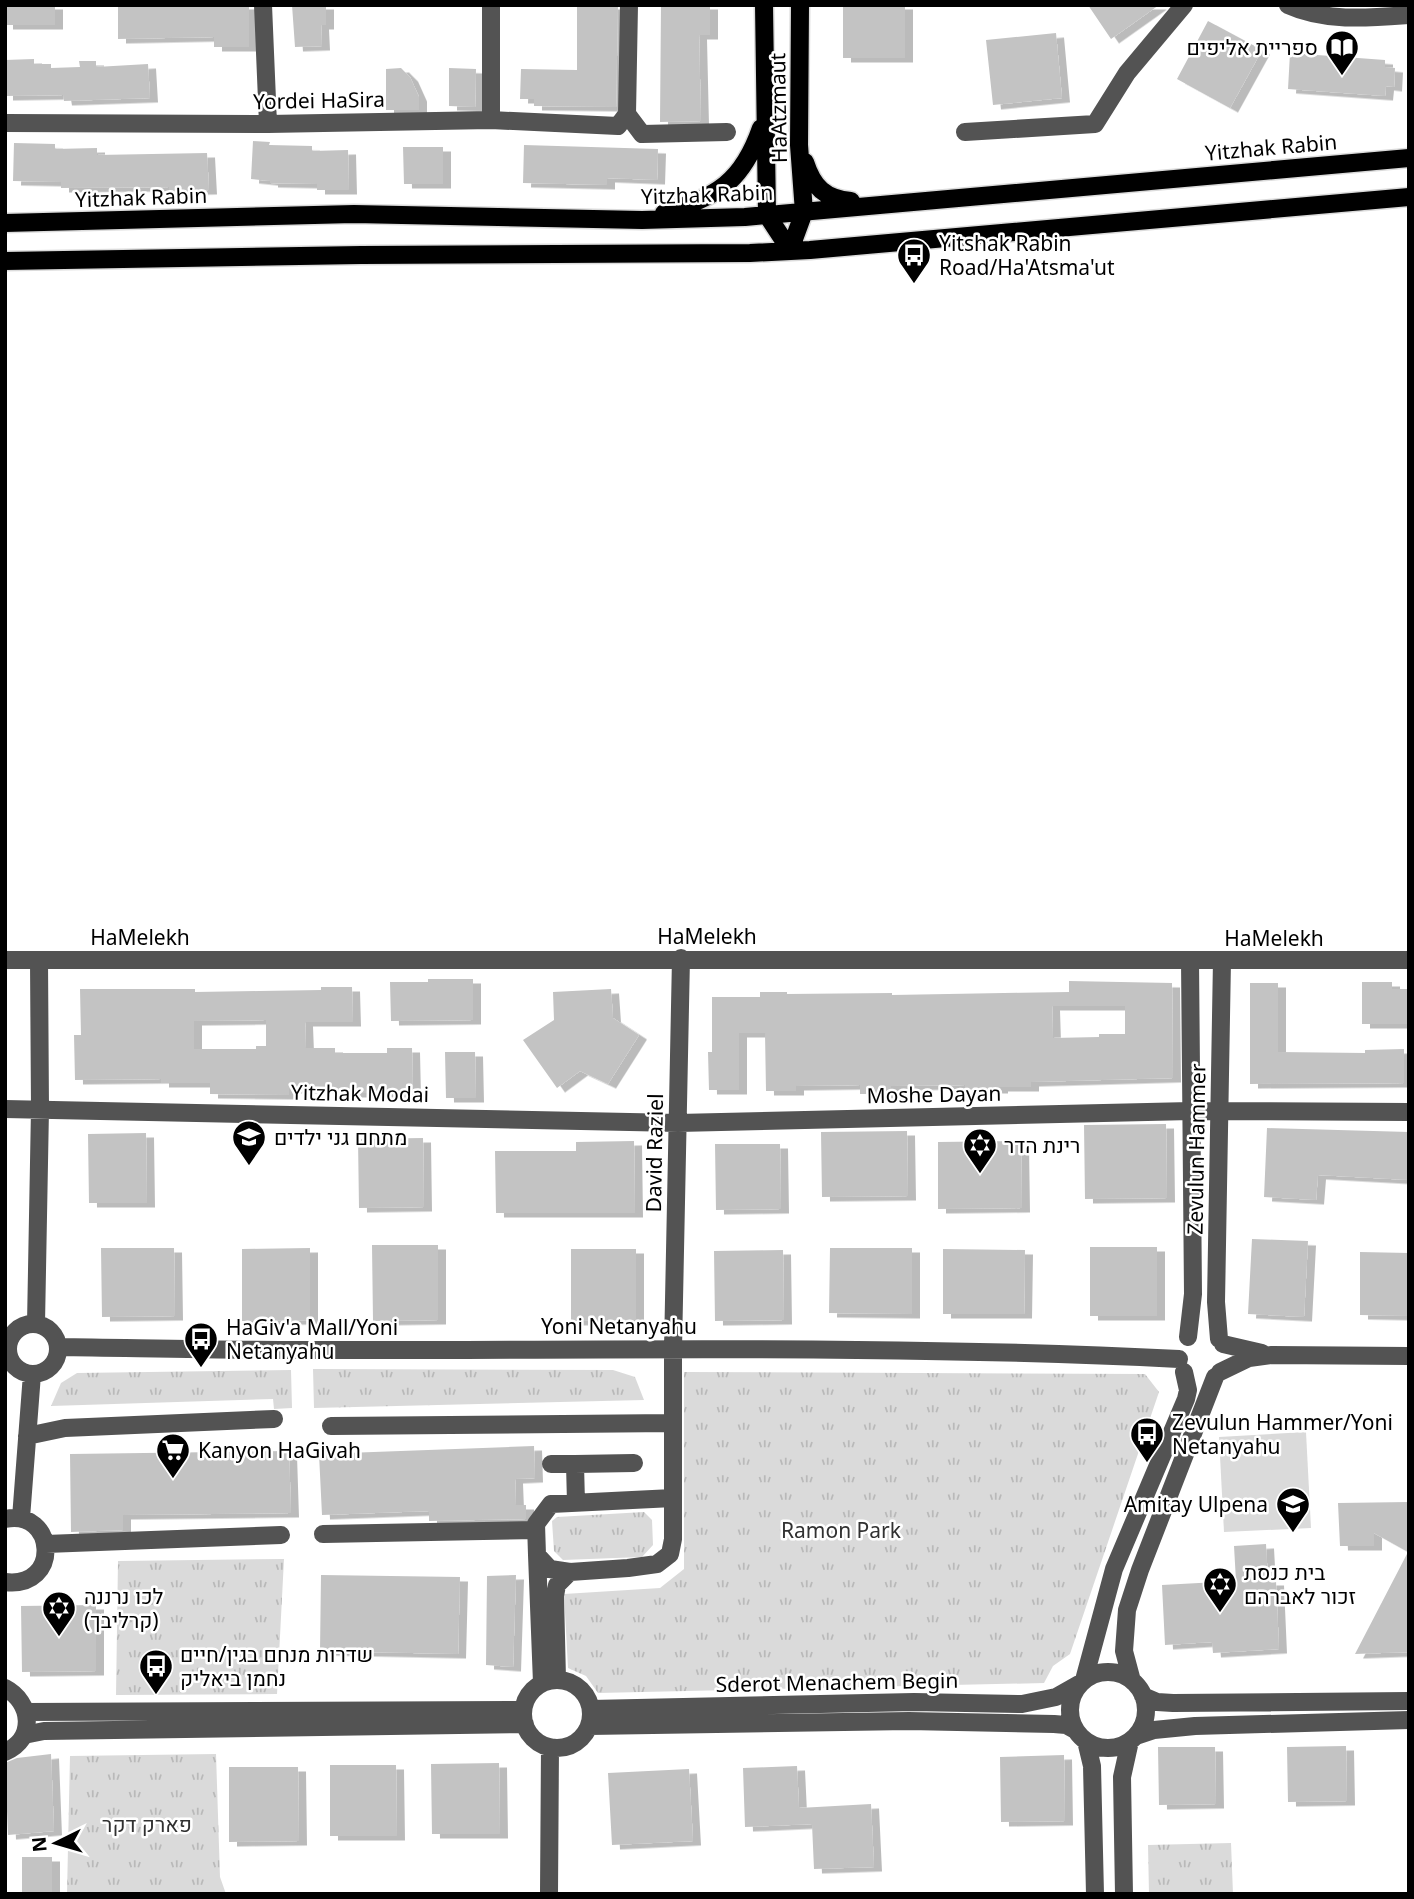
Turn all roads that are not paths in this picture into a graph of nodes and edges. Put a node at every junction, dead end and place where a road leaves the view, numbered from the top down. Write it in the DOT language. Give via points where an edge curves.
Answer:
graph roads {
  1 [pos="263,5"];
  2 [pos="491,5"];
  3 [pos="629,5"];
  4 [pos="764,5"];
  5 [pos="800,5"];
  6 [pos="1184,5"];
  7 [pos="1287,5"];
  8 [pos="1409,15"];
  9 [pos="626,114"];
  10 [pos="766,115"];
  11 [pos="491,120"];
  12 [pos="5,123"];
  13 [pos="268,124"];
  14 [pos="727,132"];
  15 [pos="964,132"];
  16 [pos="799,145"];
  17 [pos="1409,158"];
  18 [pos="1409,197"];
  19 [pos="890,203"];
  20 [pos="804,212"];
  21 [pos="767,215"];
  22 [pos="642,220"];
  23 [pos="5,223"];
  24 [pos="790,250"];
  25 [pos="5,261"];
  26 [pos="681,958"];
  27 [pos="5,960"];
  28 [pos="39,960"];
  29 [pos="1189,960"];
  30 [pos="1222,960"];
  31 [pos="1409,960"];
  32 [pos="5,1109"];
  33 [pos="40,1109"];
  34 [pos="1191,1111"];
  35 [pos="1219,1112"];
  36 [pos="1409,1112"];
  37 [pos="678,1123"];
  38 [pos="36,1324"];
  39 [pos="1188,1337"];
  40 [pos="1221,1342"];
  41 [pos="7,1347"];
  42 [pos="59,1347"];
  43 [pos="673,1349"];
  44 [pos="1272,1355"];
  45 [pos="1409,1356"];
  46 [pos="1181,1366"];
  47 [pos="32,1374"];
  48 [pos="1218,1374"];
  49 [pos="274,1419"];
  50 [pos="673,1423"];
  51 [pos="331,1426"];
  52 [pos="27,1436"];
  53 [pos="634,1463"];
  54 [pos="551,1464"];
  55 [pos="575,1464"];
  56 [pos="673,1498"];
  57 [pos="576,1503"];
  58 [pos="13,1519"];
  59 [pos="536,1530"];
  60 [pos="323,1534"];
  61 [pos="281,1535"];
  62 [pos="46,1544"];
  63 [pos="537,1555"];
  64 [pos="569,1572"];
  65 [pos="5,1581"];
  66 [pos="549,1681"];
  67 [pos="1082,1682"];
  68 [pos="5,1688"];
  69 [pos="1138,1688"];
  70 [pos="1409,1701"];
  71 [pos="26,1712"];
  72 [pos="524,1717"];
  73 [pos="590,1718"];
  74 [pos="1409,1720"];
  75 [pos="24,1735"];
  76 [pos="1080,1736"];
  77 [pos="1133,1739"];
  78 [pos="550,1747"];
  79 [pos="5,1752"];
  80 [pos="549,1894"];
  81 [pos="1095,1894"];
  82 [pos="1124,1894"];
  1 -- 13 [label="street"];
  2 -- 11 [label="street"];
  3 -- 9 [label="street"];
  4 -- 10 [label="main road, HaAtzmaut"];
  5 -- 16 [label="main road, HaAtzmaut"];
  6 -- 15 [label="street" via="1127,73 1094,124"];
  7 -- 8 [label="street" via="1305,13 1357,19"];
  9 -- 11 [label="street, Yordei HaSira" via="618,126"];
  9 -- 14 [label="street" via="642,134"];
  10 -- 21 [label="main road, HaAtzmaut"];
  10 -- 22 [label="main road" via="754,149 732,182 699,202"];
  11 -- 13 [label="street, Yordei HaSira"];
  12 -- 13 [label="street, Yordei HaSira"];
  16 -- 19 [label="main road" via="812,182 834,200"];
  16 -- 20 [label="main road, HaAtzmaut"];
  17 -- 19 [label="main road, Yitzhak Rabin"];
  18 -- 24 [label="main road"];
  19 -- 20 [label="main road, Yitzhak Rabin"];
  20 -- 21 [label="main road, Yitzhak Rabin"];
  20 -- 24 [label="main road, HaAtzmaut"];
  21 -- 22 [label="main road, Yitzhak Rabin"];
  21 -- 24 [label="main road"];
  22 -- 23 [label="main road, Yitzhak Rabin" via="354,214"];
  24 -- 25 [label="main road"];
  26 -- 28 [label="street, HaMelekh"];
  26 -- 29 [label="street, HaMelekh"];
  26 -- 37 [label="street, David Raziel"];
  27 -- 28 [label="street, HaMelekh"];
  28 -- 33 [label="street"];
  29 -- 30 [label="street, HaMelekh"];
  29 -- 34 [label="street, Zevulun Hammer"];
  30 -- 31 [label="street, HaMelekh"];
  30 -- 35 [label="street, Zevulun Hammer"];
  32 -- 33 [label="street, Yitzhak Modai"];
  33 -- 37 [label="street, Yitzhak Modai"];
  33 -- 38 [label="street"];
  34 -- 35 [label="street, Moshe Dayan"];
  34 -- 37 [label="street, Moshe Dayan"];
  34 -- 39 [label="street, Zevulun Hammer" via="1193,1294"];
  35 -- 36 [label="street, Moshe Dayan"];
  35 -- 40 [label="street, Zevulun Hammer" via="1216,1302"];
  37 -- 43 [label="street, David Raziel"];
  38 -- 41 [label="street" via="19,1328"];
  38 -- 42 [label="street" via="51,1331"];
  39 -- 40 [label="street" via="1201,1332"];
  39 -- 46 [label="street" via="1182,1343"];
  40 -- 44 [label="street"];
  40 -- 48 [label="street" via="1226,1359"];
  41 -- 47 [label="street" via="13,1363"];
  42 -- 43 [label="street, Yoni Netanyahu"];
  42 -- 47 [label="street" via="49,1369"];
  43 -- 46 [label="street, Yoni Netanyahu" via="1035,1352"];
  43 -- 50 [label="street, David Raziel"];
  44 -- 45 [label="street"];
  44 -- 48 [label="street" via="1249,1358"];
  46 -- 48 [label="street" via="1189,1376 1202,1380"];
  46 -- 67 [label="street" via="1186,1399 1114,1569"];
  47 -- 52 [label="street"];
  48 -- 69 [label="street" via="1127,1610 1124,1651"];
  49 -- 52 [label="street" via="65,1428"];
  50 -- 51 [label="street"];
  50 -- 56 [label="street, David Raziel"];
  52 -- 58 [label="street"];
  53 -- 55 [label="street"];
  54 -- 55 [label="street"];
  55 -- 57 [label="street"];
  56 -- 57 [label="street"];
  56 -- 64 [label="street, David Raziel" via="670,1554 657,1564"];
  57 -- 59 [label="street" via="551,1504"];
  58 -- 62 [label="street" via="37,1528"];
  59 -- 60 [label="street"];
  59 -- 63 [label="street"];
  61 -- 62 [label="street"];
  62 -- 65 [label="street" via="43,1566 36,1574 16,1583"];
  63 -- 64 [label="street" via="550,1569"];
  63 -- 66 [label="street"];
  64 -- 66 [label="street" via="557,1584"];
  66 -- 72 [label="street" via="533,1690"];
  66 -- 73 [label="street" via="576,1685 583,1692"];
  67 -- 69 [label="street" via="1108,1672 1121,1674"];
  67 -- 73 [label="street, Sderot Menachem Begin" via="1056,1697 1022,1704 914,1702"];
  67 -- 76 [label="street" via="1069,1711"];
  68 -- 71 [label="street" via="23,1702"];
  69 -- 70 [label="street" via="1157,1702 1173,1703"];
  69 -- 77 [label="street" via="1146,1708"];
  71 -- 72 [label="street"];
  71 -- 75 [label="street"];
  72 -- 75 [label="street"];
  72 -- 78 [label="street" via="530,1735"];
  73 -- 76 [label="street, Sderot Menachem Begin" via="1055,1724 1066,1725"];
  73 -- 78 [label="street" via="584,1735 569,1746"];
  74 -- 77 [label="street" via="1195,1726 1154,1730"];
  75 -- 79 [label="street"];
  76 -- 77 [label="street" via="1103,1748"];
  76 -- 81 [label="street" via="1092,1766"];
  77 -- 82 [label="street" via="1122,1777"];
  78 -- 80 [label="street"];
}
